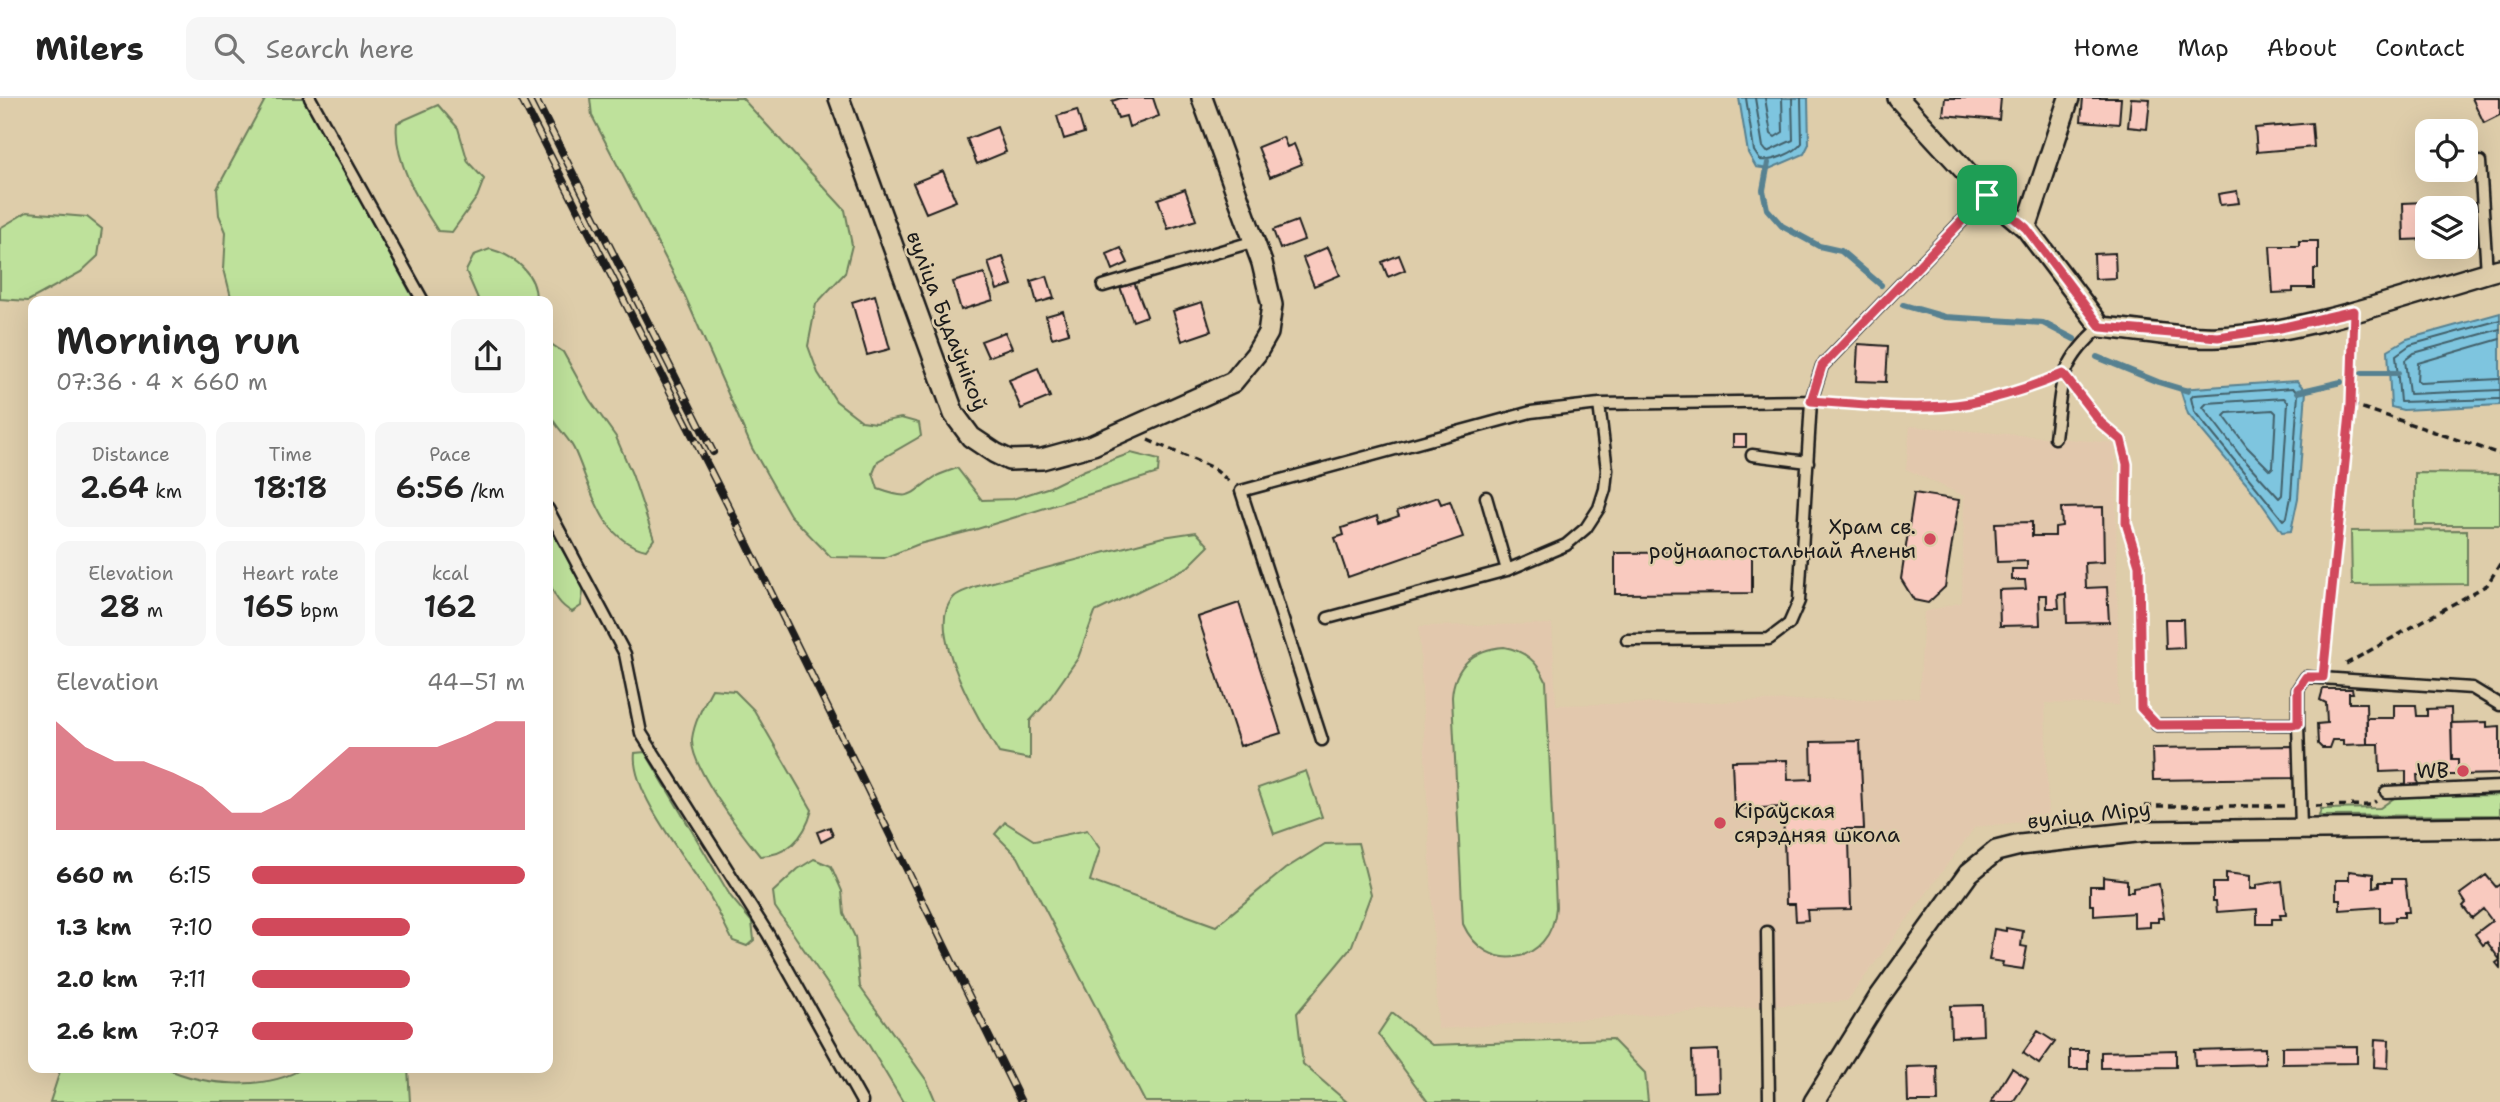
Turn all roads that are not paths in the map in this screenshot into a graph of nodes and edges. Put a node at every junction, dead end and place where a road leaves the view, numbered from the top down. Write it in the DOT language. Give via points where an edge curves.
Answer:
graph roads {
  1 [pos="310,98"];
  2 [pos="839,98"];
  3 [pos="1202,98"];
  4 [pos="1898,98"];
  5 [pos="2069,98"];
  6 [pos="2480,162"];
  7 [pos="1987,195"];
  8 [pos="2026,228"];
  9 [pos="1255,241"];
  10 [pos="2494,271"];
  11 [pos="1103,286"];
  12 [pos="420,296"];
  13 [pos="2101,327"];
  14 [pos="1811,401"];
  15 [pos="1599,404"];
  16 [pos="2055,438"];
  17 [pos="1752,455"];
  18 [pos="1808,461"];
  19 [pos="1486,497"];
  20 [pos="553,518"];
  21 [pos="1507,570"];
  22 [pos="1328,618"];
  23 [pos="1627,640"];
  24 [pos="2500,705"];
  25 [pos="2298,724"];
  26 [pos="2157,725"];
  27 [pos="1322,740"];
  28 [pos="2500,787"];
  29 [pos="2386,792"];
  30 [pos="2500,827"];
  31 [pos="2301,828"];
  32 [pos="1767,932"];
  33 [pos="862,1102"];
  34 [pos="1769,1102"];
  35 [pos="1814,1102"];
  1 -- 12 [label="lane"];
  2 -- 9 [label="street, вуліца Будаўнікоў" via="954,414 971,437 1009,460 1042,459 1093,445 1233,382 1268,333 1272,305"];
  3 -- 9 [label="street, вуліца Будаўнікоў"];
  4 -- 7 [label="street"];
  5 -- 8 [label="street"];
  6 -- 10 [label="lane"];
  7 -- 8 [label="street"];
  7 -- 14 [label="lane" via="1822,366"];
  8 -- 13 [label="street"];
  9 -- 11 [label="lane"];
  10 -- 13 [label="street" via="2354,311 2218,337"];
  13 -- 16 [label="lane" via="2081,345 2063,374"];
  14 -- 15 [label="lane"];
  14 -- 18 [label="lane"];
  15 -- 21 [label="lane" via="1607,470 1599,508 1586,528 1566,545"];
  15 -- 27 [label="lane" via="1531,412 1241,491"];
  17 -- 18 [label="lane"];
  18 -- 23 [label="lane" via="1800,601 1789,624 1769,639"];
  19 -- 21 [label="lane"];
  20 -- 33 [label="lane" via="625,654 641,733 768,934"];
  21 -- 22 [label="lane"];
  24 -- 25 [label="lane" via="2472,688 2306,677 2298,689"];
  25 -- 26 [label="lane"];
  25 -- 31 [label="lane"];
  28 -- 29 [label="lane"];
  30 -- 31 [label="street, вуліца Міру"];
  31 -- 35 [label="street, вуліца Міру" via="2145,831 1996,851 1969,873 1878,999"];
  32 -- 34 [label="lane"];
}
